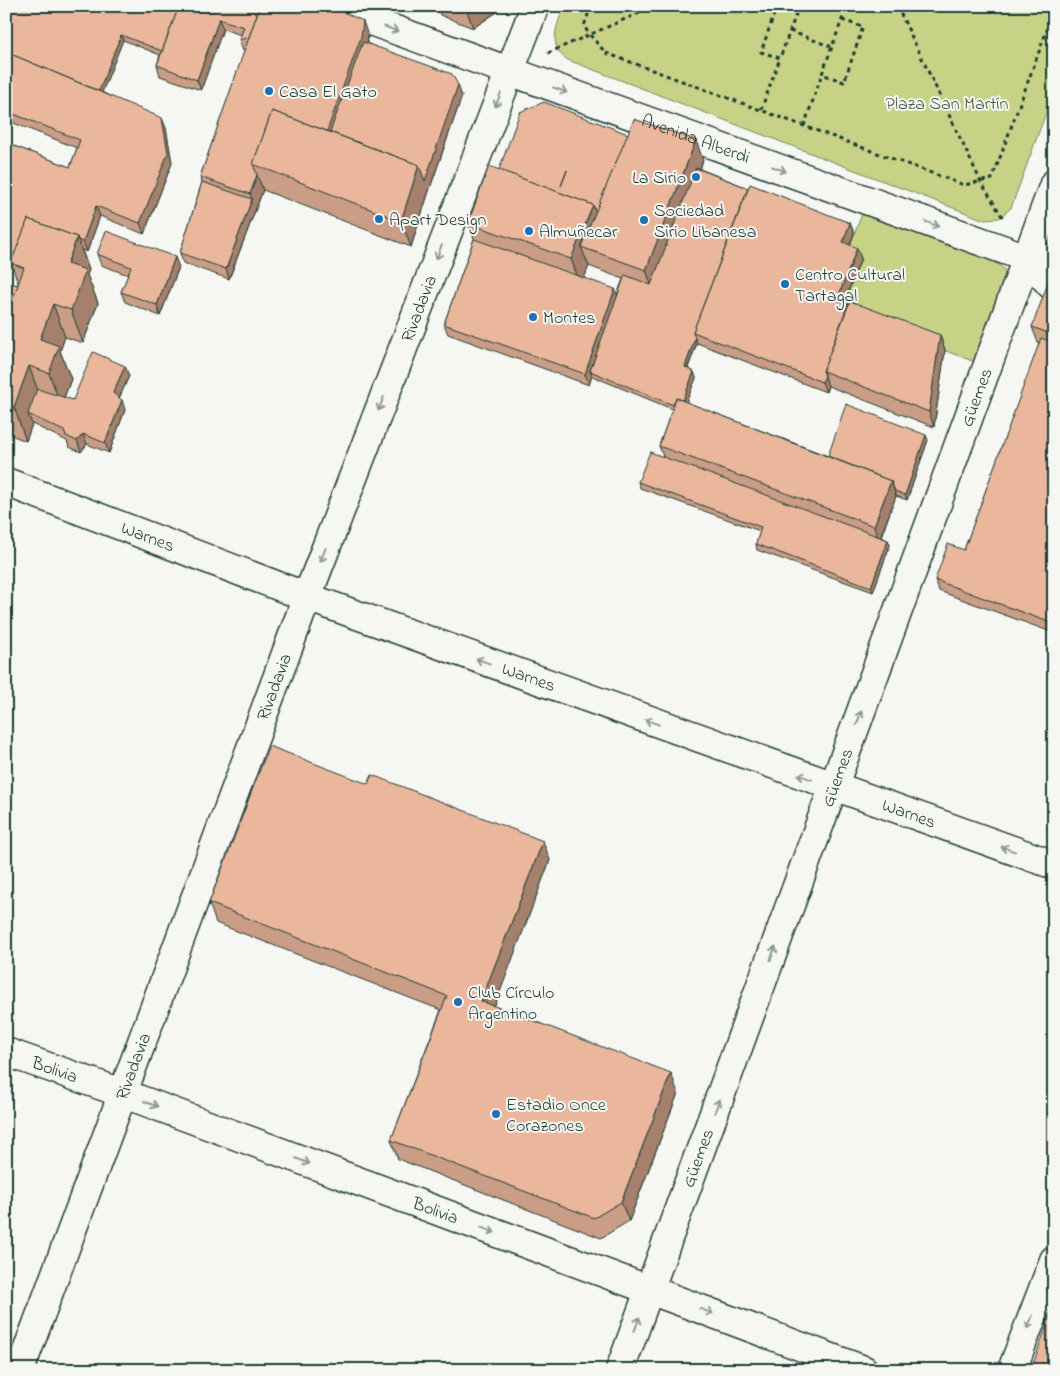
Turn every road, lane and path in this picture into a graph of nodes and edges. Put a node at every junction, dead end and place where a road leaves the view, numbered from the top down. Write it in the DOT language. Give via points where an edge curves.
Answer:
graph roads {
  1 [pos="329,6"];
  2 [pos="535,6"];
  3 [pos="591,6"];
  4 [pos="655,6"];
  5 [pos="777,6"];
  6 [pos="799,6"];
  7 [pos="847,6"];
  8 [pos="896,6"];
  9 [pos="1054,11"];
  10 [pos="842,20"];
  11 [pos="790,31"];
  12 [pos="589,34"];
  13 [pos="832,47"];
  14 [pos="780,58"];
  15 [pos="509,71"];
  16 [pos="822,74"];
  17 [pos="761,110"];
  18 [pos="804,126"];
  19 [pos="981,182"];
  20 [pos="1054,184"];
  21 [pos="1027,258"];
  22 [pos="1054,260"];
  23 [pos="1054,286"];
  24 [pos="6,482"];
  25 [pos="307,597"];
  26 [pos="833,787"];
  27 [pos="1054,865"];
  28 [pos="6,1052"];
  29 [pos="122,1093"];
  30 [pos="1054,1260"];
  31 [pos="649,1290"];
  32 [pos="20,1370"];
  33 [pos="620,1370"];
  34 [pos="864,1370"];
  35 [pos="1012,1370"];
  1 -- 15 [label="street, Avenida Alberdi, one-way"];
  2 -- 15 [label="street, Rivadavia"];
  3 -- 12 [label="path" via="584,26"];
  4 -- 12 [label="path"];
  5 -- 14 [label="path" via="761,52"];
  6 -- 11 [label="path"];
  7 -- 10 [label="path"];
  8 -- 19 [label="path"];
  9 -- 19 [label="path" via="992,179"];
  10 -- 13 [label="path"];
  10 -- 16 [label="path" via="863,27 844,82"];
  11 -- 13 [label="path"];
  11 -- 14 [label="path"];
  12 -- 15 [label="path"];
  12 -- 17 [label="path" via="606,53"];
  13 -- 16 [label="path"];
  14 -- 17 [label="path"];
  15 -- 21 [label="street, Avenida Alberdi, one-way"];
  15 -- 25 [label="street, Rivadavia, one-way"];
  16 -- 18 [label="path"];
  17 -- 18 [label="path"];
  18 -- 19 [label="path" via="964,185"];
  19 -- 21 [label="path"];
  20 -- 21 [label="street, Güemes"];
  21 -- 22 [label="street"];
  21 -- 23 [label="street, Avenida Alberdi"];
  26 -- 21 [label="street, Güemes, one-way"];
  24 -- 25 [label="street, Warnes"];
  26 -- 25 [label="street, Warnes, one-way"];
  25 -- 29 [label="street, Rivadavia"];
  27 -- 26 [label="street, Warnes, one-way"];
  31 -- 26 [label="street, Güemes, one-way"];
  28 -- 29 [label="street, Bolivia"];
  29 -- 31 [label="street, Bolivia, one-way"];
  29 -- 32 [label="street, Rivadavia"];
  30 -- 35 [label="street, one-way"];
  33 -- 31 [label="street, Güemes, one-way"];
  31 -- 34 [label="street, Bolivia, one-way"];
}
